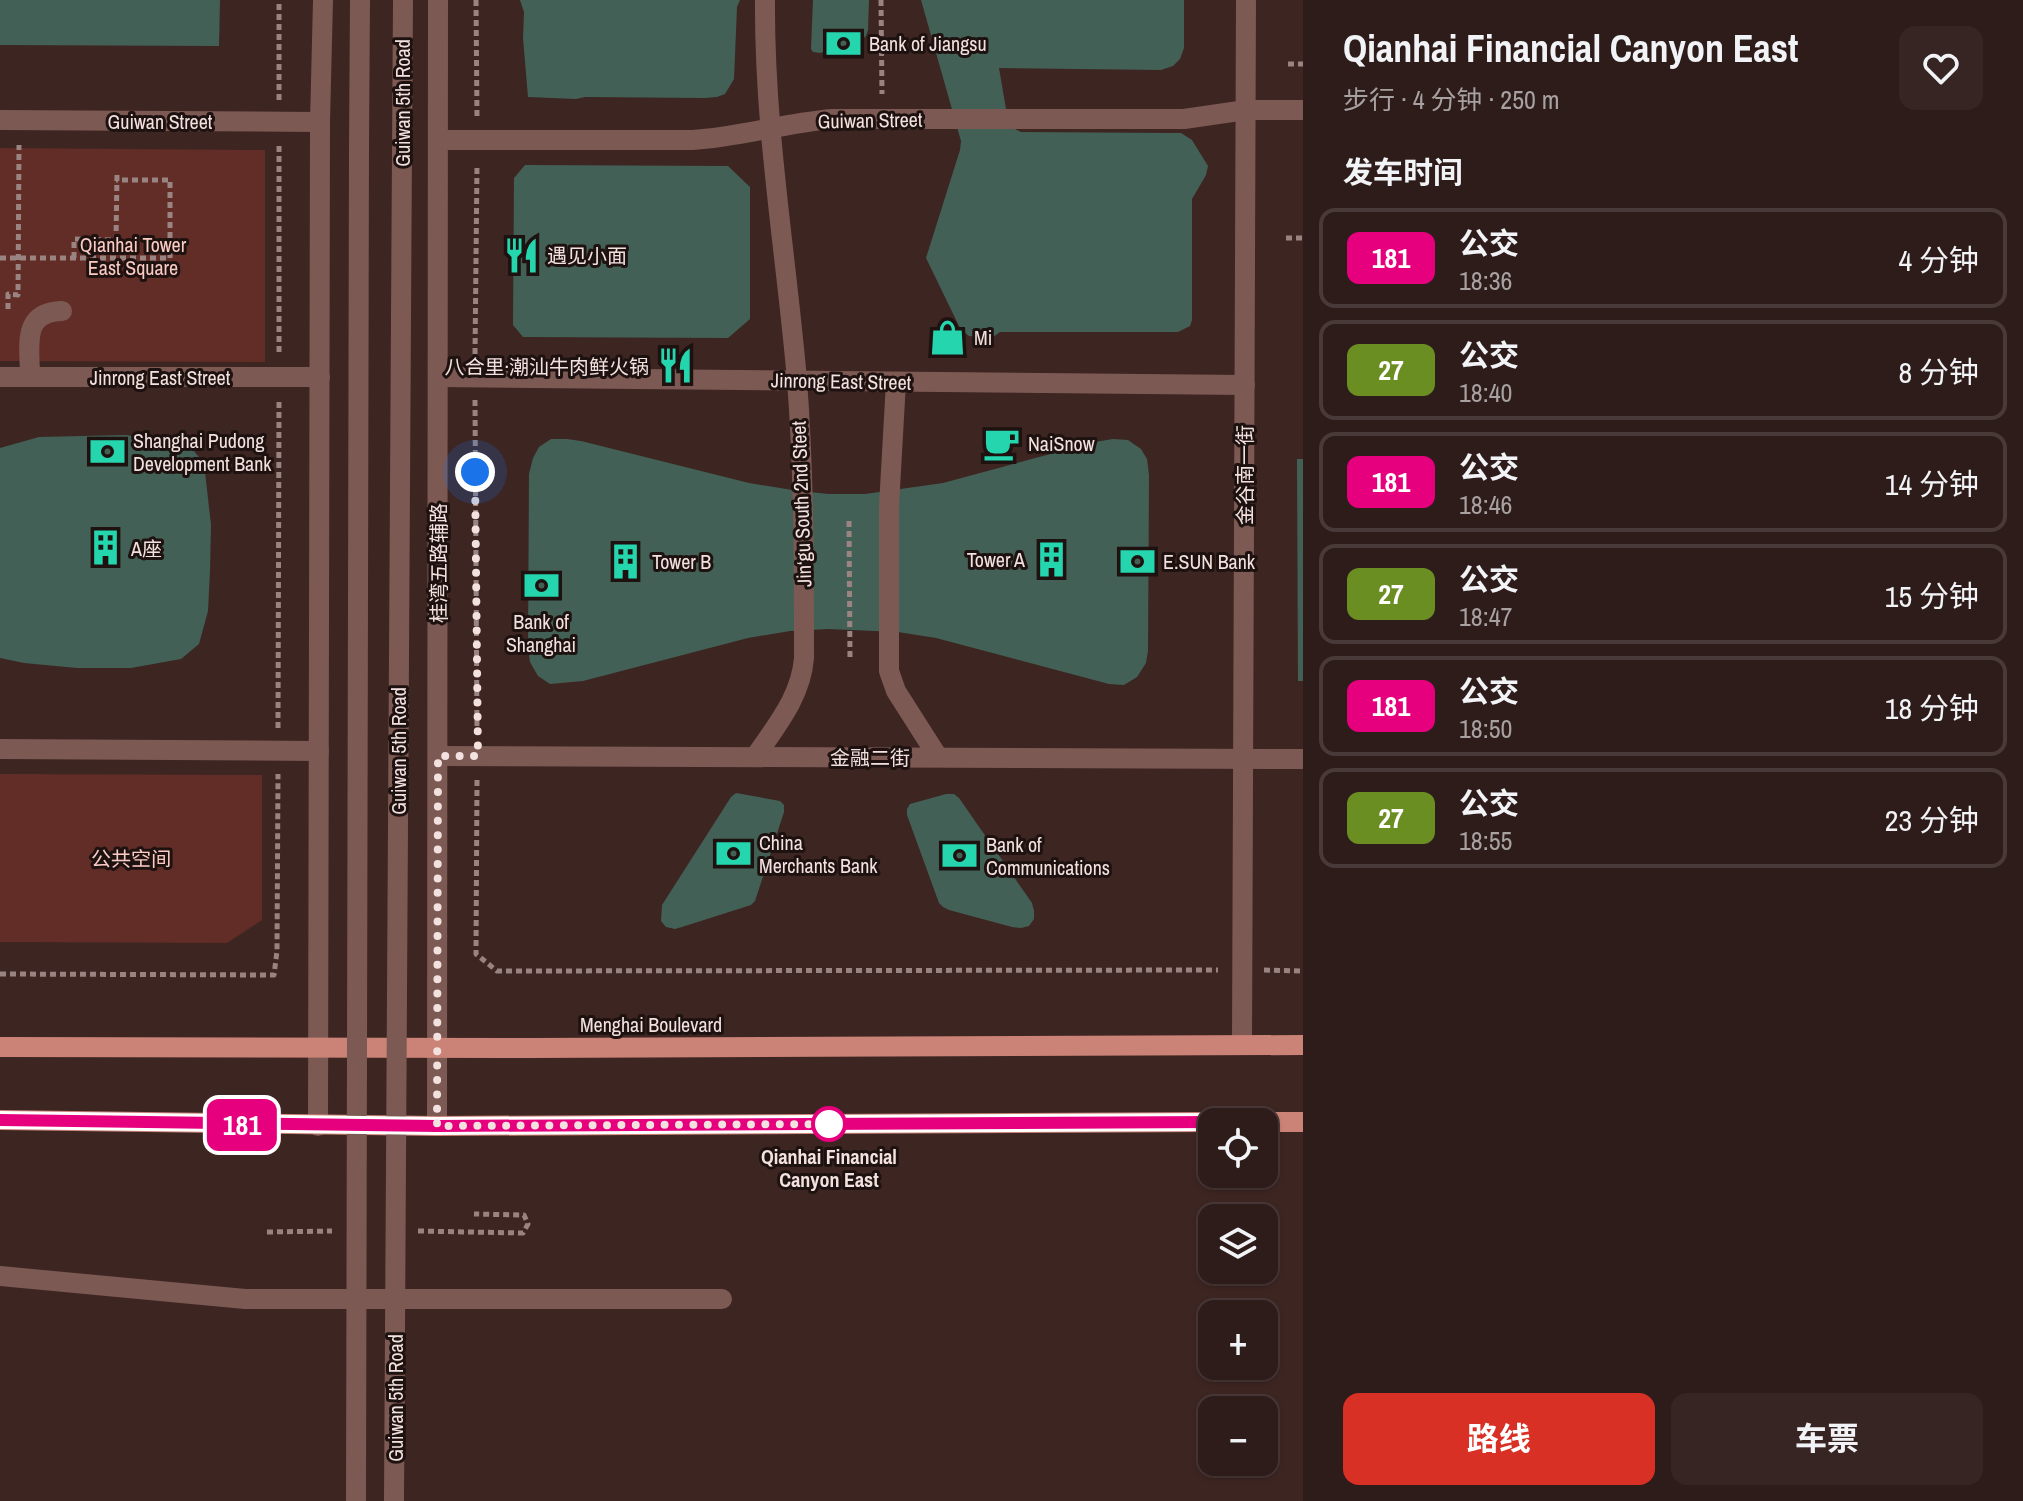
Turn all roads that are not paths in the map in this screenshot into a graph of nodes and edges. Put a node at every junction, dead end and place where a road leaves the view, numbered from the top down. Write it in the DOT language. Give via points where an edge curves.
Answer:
graph roads {
  1 [pos="323,0"];
  2 [pos="360,0"];
  3 [pos="403,0"];
  4 [pos="438,0"];
  5 [pos="765,0"];
  6 [pos="1246,0"];
  7 [pos="1246,110"];
  8 [pos="1303,110"];
  9 [pos="10,120"];
  10 [pos="320,122"];
  11 [pos="770,128"];
  12 [pos="438,140"];
  13 [pos="62,311"];
  14 [pos="0,377"];
  15 [pos="30,377"];
  16 [pos="320,377"];
  17 [pos="438,377"];
  18 [pos="797,380"];
  19 [pos="896,382"];
  20 [pos="1245,385"];
  21 [pos="0,749"];
  22 [pos="319,751"];
  23 [pos="438,756"];
  24 [pos="755,757"];
  25 [pos="938,757"];
  26 [pos="1243,759"];
  27 [pos="1303,759"];
  28 [pos="1242,1045"];
  29 [pos="1303,1045"];
  30 [pos="0,1047"];
  31 [pos="318,1048"];
  32 [pos="437,1048"];
  33 [pos="0,1120"];
  34 [pos="1198,1122"];
  35 [pos="1278,1122"];
  36 [pos="1303,1122"];
  37 [pos="318,1126"];
  38 [pos="437,1126"];
  39 [pos="0,1276"];
  40 [pos="722,1299"];
  41 [pos="356,1501"];
  42 [pos="394,1501"];
  1 -- 10 [label="street"];
  2 -- 41 [label="street, Guiwan 5th Road, bridge"];
  3 -- 42 [label="street, Guiwan 5th Road, bridge"];
  4 -- 12 [label="street, 桂湾五路辅路"];
  5 -- 11 [label="street, Jin‘gu South 2nd Steet"];
  6 -- 7 [label="street, 金谷南一街"];
  7 -- 8 [label="street, Guiwan Street"];
  7 -- 11 [label="street, Guiwan Street" via="1184,119 813,120"];
  7 -- 20 [label="street, 金谷南一街"];
  9 -- 10 [label="street, Guiwan Street"];
  10 -- 16 [label="street"];
  11 -- 12 [label="street, Guiwan Street" via="692,140"];
  11 -- 18 [label="street, Jin‘gu South 2nd Steet"];
  12 -- 17 [label="street, 桂湾五路辅路"];
  13 -- 15 [label="street" via="34,322"];
  14 -- 15 [label="street, Jinrong East Street"];
  15 -- 16 [label="street, Jinrong East Street"];
  16 -- 22 [label="street"];
  17 -- 18 [label="street, Jinrong East Street"];
  17 -- 23 [label="street, 桂湾五路辅路"];
  18 -- 19 [label="street, Jinrong East Street"];
  18 -- 24 [label="street, Jin‘gu South 2nd Steet" via="804,510 803,671 796,695"];
  19 -- 20 [label="street, Jinrong East Street"];
  19 -- 25 [label="street" via="889,671"];
  20 -- 26 [label="street, 金谷南一街"];
  21 -- 22 [label="street"];
  22 -- 31 [label="street"];
  23 -- 24 [label="street, 金融二街"];
  23 -- 32 [label="street, 桂湾五路辅路"];
  24 -- 25 [label="street, 金融二街"];
  25 -- 26 [label="street, 金融二街"];
  26 -- 27 [label="street, 金融二街"];
  26 -- 28 [label="street, 金谷南一街"];
  28 -- 29 [label="main road, Menghai Boulevard"];
  28 -- 32 [label="main road, Menghai Boulevard"];
  30 -- 31 [label="main road, Menghai Boulevard"];
  31 -- 32 [label="main road, Menghai Boulevard"];
  31 -- 37 [label="street"];
  32 -- 38 [label="street, 桂湾五路辅路"];
  33 -- 37 [label="main road"];
  34 -- 38 [label="main road"];
  35 -- 36 [label="main road"];
  37 -- 38 [label="main road"];
  39 -- 40 [label="street" via="245,1299"];
}
